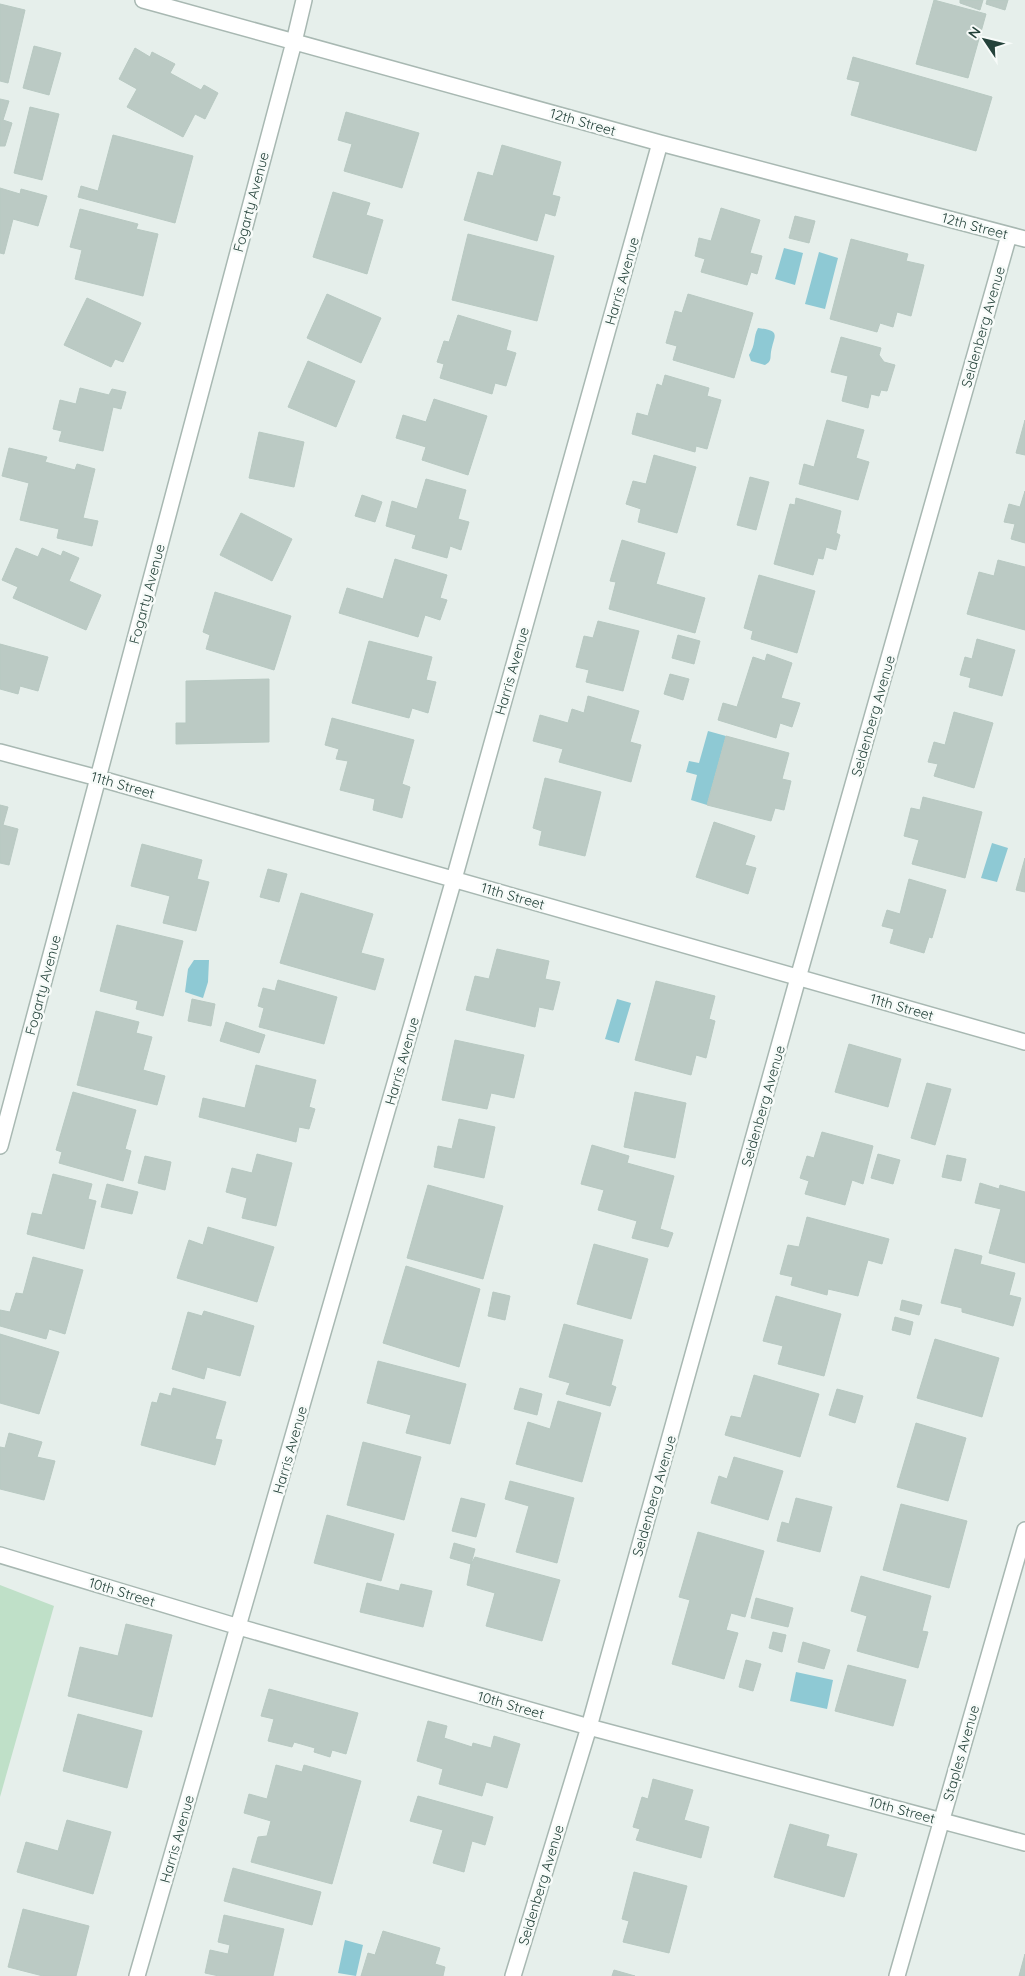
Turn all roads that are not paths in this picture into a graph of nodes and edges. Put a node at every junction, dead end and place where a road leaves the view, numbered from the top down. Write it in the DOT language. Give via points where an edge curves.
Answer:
graph roads {
  1 [pos="143,0"];
  2 [pos="304,0"];
  3 [pos="294,42"];
  4 [pos="660,143"];
  5 [pos="1010,235"];
  6 [pos="1025,239"];
  7 [pos="0,752"];
  8 [pos="98,778"];
  9 [pos="454,879"];
  10 [pos="798,978"];
  11 [pos="1025,1042"];
  12 [pos="0,1146"];
  13 [pos="1025,1530"];
  14 [pos="0,1555"];
  15 [pos="238,1627"];
  16 [pos="589,1728"];
  17 [pos="942,1820"];
  18 [pos="1025,1843"];
  19 [pos="137,1976"];
  20 [pos="513,1976"];
  21 [pos="897,1976"];
  1 -- 3 [label="street, 12th Street"];
  2 -- 3 [label="street, Fogarty Avenue"];
  3 -- 4 [label="street, 12th Street"];
  3 -- 8 [label="street, Fogarty Avenue"];
  4 -- 5 [label="street, 12th Street"];
  4 -- 9 [label="street, Harris Avenue"];
  5 -- 6 [label="street, 12th Street"];
  5 -- 10 [label="street, Seidenberg Avenue"];
  7 -- 8 [label="street, 11th Street"];
  8 -- 9 [label="street, 11th Street"];
  8 -- 12 [label="street, Fogarty Avenue"];
  9 -- 10 [label="street, 11th Street"];
  9 -- 15 [label="street, Harris Avenue"];
  10 -- 11 [label="street, 11th Street"];
  10 -- 16 [label="street, Seidenberg Avenue"];
  13 -- 17 [label="street, Staples Avenue"];
  14 -- 15 [label="street, 10th Street"];
  15 -- 16 [label="street, 10th Street"];
  15 -- 19 [label="street, Harris Avenue"];
  16 -- 17 [label="street, 10th Street"];
  16 -- 20 [label="street, Seidenberg Avenue"];
  17 -- 18 [label="street, 10th Street"];
  17 -- 21 [label="street, Staples Avenue"];
}
